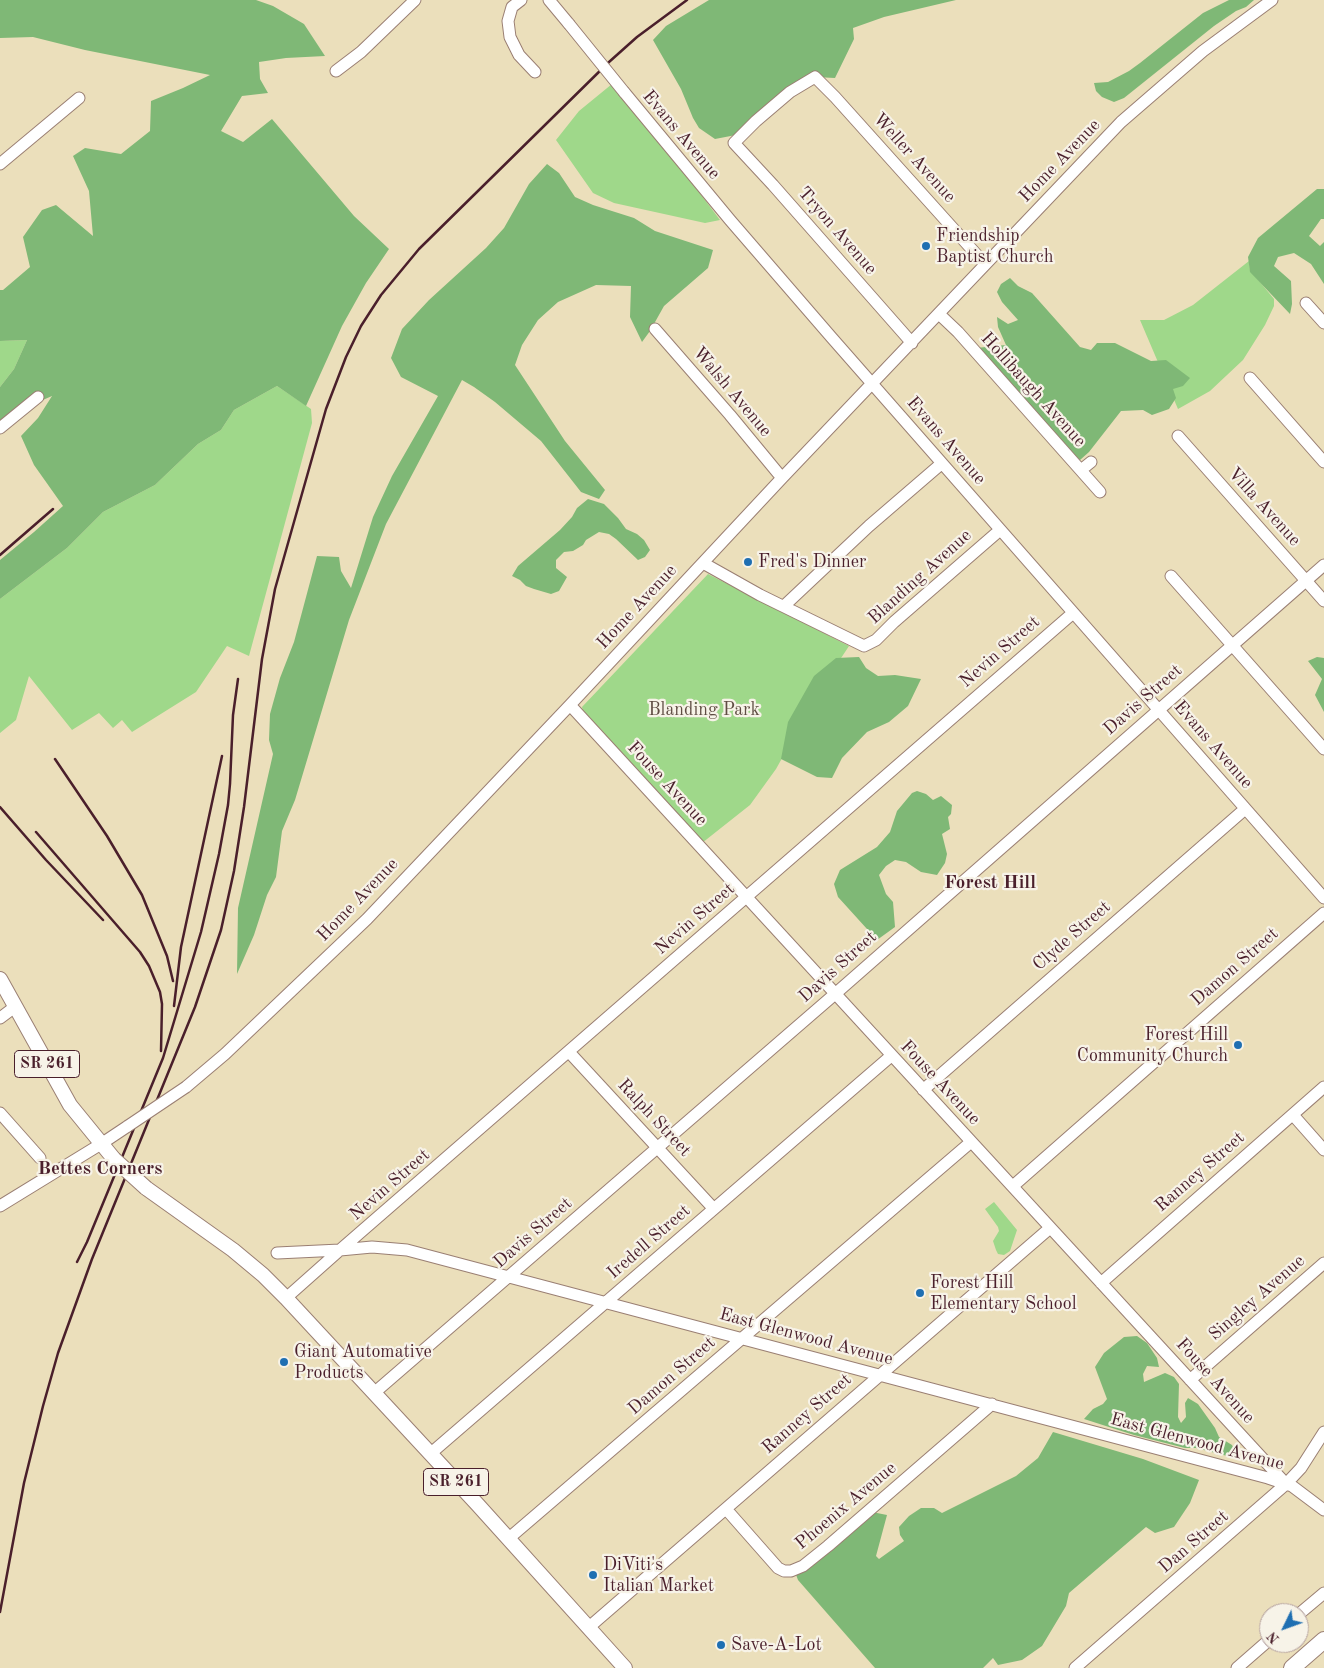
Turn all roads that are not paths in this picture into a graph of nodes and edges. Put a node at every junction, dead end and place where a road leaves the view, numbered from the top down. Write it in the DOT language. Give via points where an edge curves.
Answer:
graph roads {
  1 [pos="415,0"];
  2 [pos="521,0"];
  3 [pos="549,0"];
  4 [pos="1272,0"];
  5 [pos="336,71"];
  6 [pos="535,72"];
  7 [pos="79,98"];
  8 [pos="734,143"];
  9 [pos="0,164"];
  10 [pos="985,264"];
  11 [pos="1306,303"];
  12 [pos="939,314"];
  13 [pos="1324,323"];
  14 [pos="655,329"];
  15 [pos="912,343"];
  16 [pos="1250,378"];
  17 [pos="872,384"];
  18 [pos="38,397"];
  19 [pos="0,428"];
  20 [pos="1178,436"];
  21 [pos="1091,462"];
  22 [pos="1324,462"];
  23 [pos="941,464"];
  24 [pos="1081,470"];
  25 [pos="782,478"];
  26 [pos="1100,492"];
  27 [pos="1000,530"];
  28 [pos="703,563"];
  29 [pos="1324,565"];
  30 [pos="1171,576"];
  31 [pos="1306,581"];
  32 [pos="1324,601"];
  33 [pos="784,606"];
  34 [pos="1073,613"];
  35 [pos="1232,646"];
  36 [pos="570,705"];
  37 [pos="1158,709"];
  38 [pos="1324,749"];
  39 [pos="1245,809"];
  40 [pos="747,897"];
  41 [pos="1324,898"];
  42 [pos="1324,913"];
  43 [pos="0,979"];
  44 [pos="835,994"];
  45 [pos="16,1006"];
  46 [pos="0,1018"];
  47 [pos="570,1052"];
  48 [pos="891,1056"];
  49 [pos="1324,1087"];
  50 [pos="923,1090"];
  51 [pos="0,1113"];
  52 [pos="1293,1115"];
  53 [pos="971,1142"];
  54 [pos="101,1144"];
  55 [pos="658,1148"];
  56 [pos="1324,1150"];
  57 [pos="40,1158"];
  58 [pos="1012,1186"];
  59 [pos="0,1206"];
  60 [pos="714,1209"];
  61 [pos="1050,1228"];
  62 [pos="340,1250"];
  63 [pos="277,1253"];
  64 [pos="1324,1262"];
  65 [pos="508,1277"];
  66 [pos="1100,1283"];
  67 [pos="286,1298"];
  68 [pos="605,1302"];
  69 [pos="743,1338"];
  70 [pos="882,1375"];
  71 [pos="1190,1380"];
  72 [pos="374,1393"];
  73 [pos="992,1404"];
  74 [pos="1324,1432"];
  75 [pos="430,1454"];
  76 [pos="1286,1484"];
  77 [pos="726,1509"];
  78 [pos="1324,1510"];
  79 [pos="508,1539"];
  80 [pos="1324,1593"];
  81 [pos="1309,1606"];
  82 [pos="588,1628"];
  83 [pos="1324,1640"];
  84 [pos="1259,1649"];
  85 [pos="625,1668"];
  86 [pos="1075,1668"];
  87 [pos="1237,1668"];
  88 [pos="1292,1668"];
  1 -- 5 [label="street" via="361,52"];
  2 -- 6 [label="street" via="512,7 508,21 510,37 519,55"];
  3 -- 17 [label="street, Evans Avenue, bridge" via="659,136"];
  4 -- 10 [label="street, Home Avenue" via="1203,51 1130,113"];
  7 -- 9 [label="street"];
  8 -- 10 [label="street, Weller Avenue" via="790,92 815,78"];
  8 -- 15 [label="street, Tryon Avenue"];
  10 -- 12 [label="street, Home Avenue"];
  11 -- 13 [label="street"];
  12 -- 15 [label="street, Home Avenue"];
  12 -- 24 [label="street, Hollibaugh Avenue"];
  14 -- 25 [label="street, Walsh Avenue"];
  15 -- 17 [label="street, Home Avenue"];
  16 -- 22 [label="street"];
  17 -- 23 [label="street, Evans Avenue"];
  17 -- 25 [label="street, Home Avenue"];
  18 -- 19 [label="street"];
  20 -- 31 [label="street, Villa Avenue"];
  21 -- 24 [label="street"];
  23 -- 27 [label="street, Evans Avenue"];
  23 -- 33 [label="street"];
  24 -- 26 [label="street, Hollibaugh Avenue"];
  25 -- 28 [label="street, Home Avenue"];
  27 -- 33 [label="street, Blanding Avenue" via="871,644 856,643"];
  27 -- 34 [label="street, Evans Avenue"];
  28 -- 33 [label="street, Blanding Avenue"];
  28 -- 36 [label="street, Home Avenue"];
  29 -- 31 [label="street, Davis Street"];
  30 -- 35 [label="street"];
  31 -- 32 [label="street, Villa Avenue"];
  31 -- 35 [label="street, Davis Street"];
  34 -- 37 [label="street, Evans Avenue"];
  34 -- 40 [label="street, Nevin Street"];
  35 -- 37 [label="street, Davis Street"];
  35 -- 38 [label="street"];
  36 -- 40 [label="street, Fouse Avenue"];
  36 -- 54 [label="street, Home Avenue, bridge" via="366,919 225,1054 186,1087"];
  37 -- 39 [label="street, Evans Avenue"];
  37 -- 44 [label="street, Davis Street"];
  39 -- 41 [label="street, Evans Avenue"];
  39 -- 50 [label="street, Clyde Street"];
  40 -- 44 [label="street, Fouse Avenue"];
  40 -- 47 [label="street, Nevin Street"];
  42 -- 58 [label="street, Damon Street"];
  43 -- 45 [label="main road, SR 261"];
  44 -- 48 [label="street, Fouse Avenue"];
  44 -- 55 [label="street, Davis Street"];
  45 -- 46 [label="street"];
  45 -- 54 [label="main road, SR 261" via="65,1097"];
  47 -- 55 [label="street, Ralph Street"];
  47 -- 62 [label="street, Nevin Street"];
  48 -- 50 [label="street, Fouse Avenue"];
  48 -- 60 [label="street, Iredell Street"];
  49 -- 52 [label="street, Ranney Street"];
  50 -- 53 [label="street, Fouse Avenue"];
  51 -- 57 [label="street"];
  52 -- 56 [label="street"];
  52 -- 66 [label="street, Ranney Street"];
  53 -- 58 [label="street, Fouse Avenue"];
  53 -- 69 [label="street, Damon Street"];
  54 -- 59 [label="street, Home Avenue"];
  54 -- 67 [label="main road, SR 261, bridge" via="146,1188 233,1250"];
  55 -- 60 [label="street, Ralph Street"];
  55 -- 65 [label="street, Davis Street"];
  58 -- 61 [label="street, Fouse Avenue"];
  60 -- 68 [label="street, Iredell Street"];
  61 -- 66 [label="street, Fouse Avenue"];
  61 -- 70 [label="street, Ranney Street"];
  62 -- 63 [label="street, East Glenwood Avenue"];
  62 -- 65 [label="street, East Glenwood Avenue" via="372,1247 406,1250"];
  62 -- 67 [label="street"];
  64 -- 71 [label="street, Singley Avenue"];
  65 -- 68 [label="street, East Glenwood Avenue"];
  65 -- 72 [label="street, Davis Street"];
  66 -- 71 [label="street, Fouse Avenue"];
  67 -- 72 [label="main road, SR 261"];
  68 -- 69 [label="street, East Glenwood Avenue"];
  68 -- 75 [label="street, Iredell Street"];
  69 -- 70 [label="street, East Glenwood Avenue"];
  69 -- 79 [label="street, Damon Street"];
  70 -- 73 [label="street, East Glenwood Avenue"];
  70 -- 77 [label="street, Ranney Street"];
  71 -- 76 [label="street, Fouse Avenue"];
  72 -- 75 [label="main road, SR 261"];
  73 -- 76 [label="street, East Glenwood Avenue"];
  73 -- 77 [label="street, Phoenix Avenue" via="822,1551 791,1571 778,1568"];
  74 -- 76 [label="street, Dan Street" via="1301,1468"];
  75 -- 79 [label="main road, SR 261"];
  76 -- 78 [label="street, East Glenwood Avenue"];
  76 -- 86 [label="street, Dan Street"];
  77 -- 82 [label="street, Ranney Street"];
  79 -- 82 [label="main road, SR 261"];
  80 -- 81 [label="street"];
  82 -- 85 [label="main road, SR 261"];
  83 -- 88 [label="highway"];
  84 -- 87 [label="street"];
}
